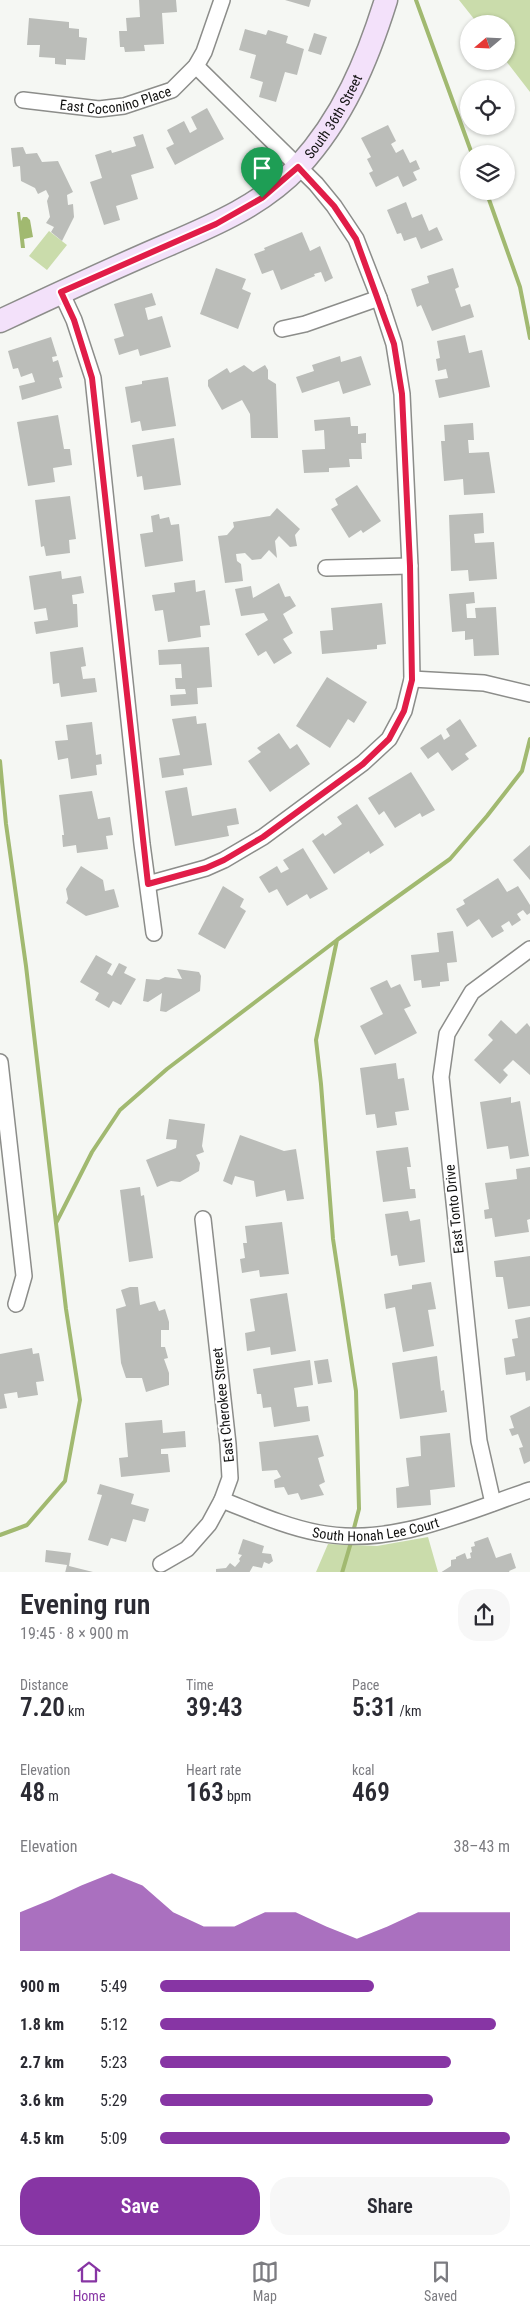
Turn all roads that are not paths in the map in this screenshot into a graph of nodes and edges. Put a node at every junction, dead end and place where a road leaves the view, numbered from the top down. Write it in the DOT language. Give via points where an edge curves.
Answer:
graph roads {
  1 [pos="222,0"];
  2 [pos="385,5"];
  3 [pos="196,66"];
  4 [pos="24,100"];
  5 [pos="298,167"];
  6 [pos="61,292"];
  7 [pos="378,298"];
  8 [pos="3,320"];
  9 [pos="282,329"];
  10 [pos="410,566"];
  11 [pos="326,568"];
  12 [pos="412,680"];
  13 [pos="525,692"];
  14 [pos="148,884"];
  15 [pos="154,933"];
  16 [pos="530,949"];
  17 [pos="0,1062"];
  18 [pos="203,1219"];
  19 [pos="16,1304"];
  20 [pos="530,1490"];
  21 [pos="222,1500"];
  22 [pos="493,1503"];
  23 [pos="161,1564"];
  1 -- 3 [label="street, East Coconino Place"];
  2 -- 5 [label="street, South 36th Street" via="353,89 327,132"];
  3 -- 4 [label="street, East Coconino Place" via="172,90 124,106 99,110"];
  3 -- 5 [label="street"];
  5 -- 6 [label="street, South 36th Street" via="262,198 216,224"];
  5 -- 7 [label="street" via="334,206 356,239"];
  6 -- 8 [label="street, South 36th Street"];
  6 -- 14 [label="street" via="74,320 92,378"];
  7 -- 9 [label="street"];
  7 -- 10 [label="street" via="394,344 402,394"];
  10 -- 11 [label="street"];
  10 -- 12 [label="street"];
  12 -- 13 [label="street" via="475,682"];
  12 -- 14 [label="street" via="404,711 389,739 363,764 263,837 224,860"];
  14 -- 15 [label="street"];
  16 -- 22 [label="street, East Tonto Drive" via="472,992 447,1034 441,1077 479,1441"];
  17 -- 19 [label="street" via="24,1276"];
  18 -- 21 [label="street, East Cherokee Street" via="228,1444 230,1478"];
  20 -- 22 [label="street, South Honah Lee Court"];
  21 -- 22 [label="street, South Honah Lee Court" via="270,1519 319,1533 366,1537 412,1529"];
  21 -- 23 [label="street, East Cherokee Street" via="209,1524 187,1549"];
}
